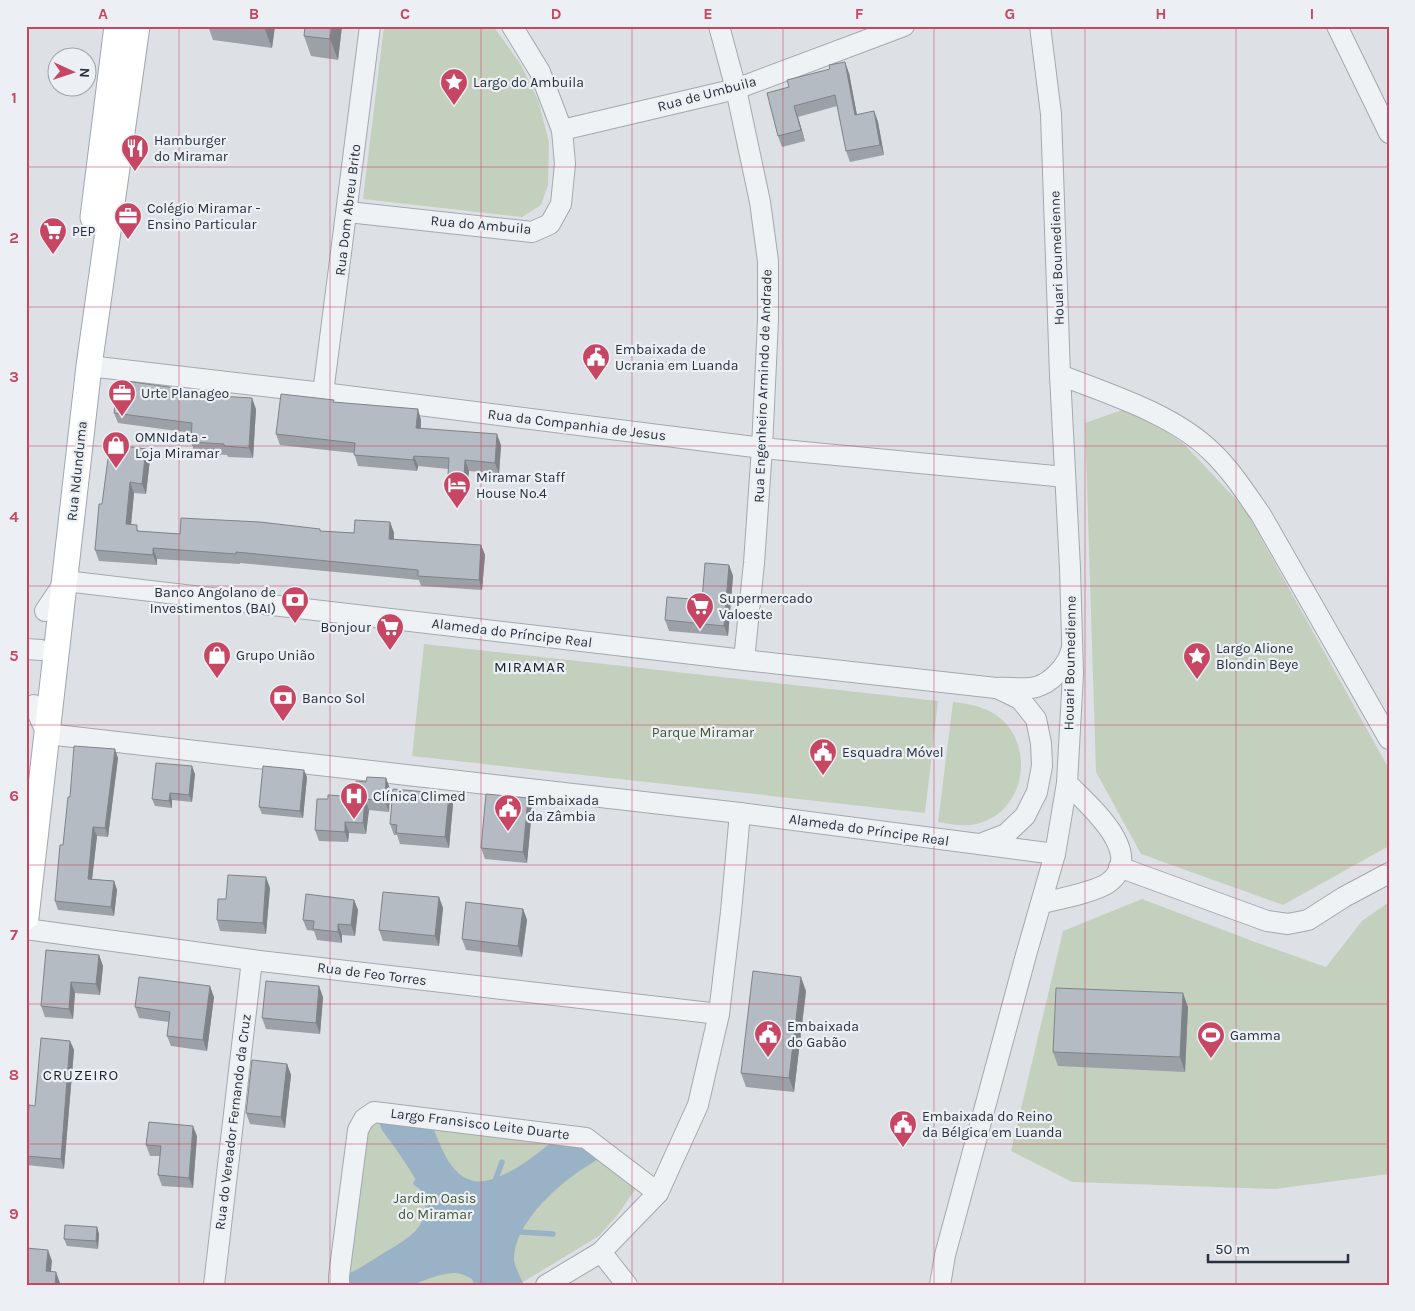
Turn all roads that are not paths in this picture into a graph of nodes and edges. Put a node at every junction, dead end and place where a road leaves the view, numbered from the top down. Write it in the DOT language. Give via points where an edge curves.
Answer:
graph roads {
  1 [pos="117,26"];
  2 [pos="137,26"];
  3 [pos="370,26"];
  4 [pos="512,26"];
  5 [pos="719,26"];
  6 [pos="904,26"];
  7 [pos="1040,26"];
  8 [pos="1337,26"];
  9 [pos="736,89"];
  10 [pos="562,130"];
  11 [pos="1389,133"];
  12 [pos="348,212"];
  13 [pos="89,366"];
  14 [pos="1060,375"];
  15 [pos="323,393"];
  16 [pos="762,448"];
  17 [pos="1066,477"];
  18 [pos="65,581"];
  19 [pos="45,611"];
  20 [pos="1072,644"];
  21 [pos="34,650"];
  22 [pos="744,660"];
  23 [pos="996,688"];
  24 [pos="34,705"];
  25 [pos="47,734"];
  26 [pos="1389,739"];
  27 [pos="26,774"];
  28 [pos="1067,783"];
  29 [pos="740,813"];
  30 [pos="978,844"];
  31 [pos="1055,854"];
  32 [pos="1119,867"];
  33 [pos="1389,873"];
  34 [pos="1042,903"];
  35 [pos="26,917"];
  36 [pos="26,929"];
  37 [pos="252,960"];
  38 [pos="719,1014"];
  39 [pos="658,1193"];
  40 [pos="601,1252"];
  41 [pos="214,1285"];
  42 [pos="339,1285"];
  43 [pos="546,1285"];
  44 [pos="627,1285"];
  45 [pos="940,1285"];
  1 -- 19 [label="main road, Rua Ndunduma"];
  2 -- 13 [label="main road, Rua Ndunduma"];
  3 -- 12 [label="street, Rua Dom Abreu Brito"];
  4 -- 10 [label="street, Rua do Ambuila" via="540,72"];
  5 -- 9 [label="street, Rua Engenheiro Armindo de Andrade"];
  6 -- 9 [label="street, Rua de Umbuila"];
  7 -- 14 [label="street, Houari Boumedienne" via="1051,114"];
  8 -- 11 [label="street"];
  9 -- 10 [label="street, Rua de Umbuila"];
  9 -- 16 [label="street, Rua Engenheiro Armindo de Andrade" via="760,202 768,261"];
  10 -- 12 [label="street, Rua do Ambuila" via="565,164 561,204 550,224 532,232"];
  12 -- 15 [label="street, Rua Dom Abreu Brito"];
  13 -- 15 [label="street, Rua da Companhia de Jesus"];
  13 -- 18 [label="main road, Rua Ndunduma"];
  14 -- 17 [label="street, Houari Boumedienne"];
  14 -- 26 [label="street" via="1120,398 1188,432 1218,458 1261,515"];
  15 -- 16 [label="street, Rua da Companhia de Jesus"];
  16 -- 17 [label="street, Rua da Companhia de Jesus"];
  16 -- 22 [label="street, Rua Engenheiro Armindo de Andrade"];
  17 -- 20 [label="street, Houari Boumedienne"];
  18 -- 19 [label="street"];
  18 -- 22 [label="street, Alameda do Príncipe Real"];
  18 -- 25 [label="main road, Rua Ndunduma"];
  19 -- 21 [label="main road, Rua Ndunduma"];
  20 -- 23 [label="street, Alameda do Príncipe Real" via="1069,660 1058,674 1037,687"];
  20 -- 28 [label="street, Houari Boumedienne"];
  21 -- 24 [label="main road, Rua Ndunduma"];
  22 -- 23 [label="street, Alameda do Príncipe Real"];
  23 -- 30 [label="street, Alameda do Príncipe Real" via="1020,698 1036,719 1042,766 1037,792 1025,816 1006,834"];
  24 -- 25 [label="street"];
  24 -- 27 [label="main road, Rua Ndunduma"];
  25 -- 29 [label="street, Alameda do Príncipe Real"];
  25 -- 35 [label="main road, Rua Ndunduma"];
  28 -- 31 [label="street, Houari Boumedienne"];
  28 -- 32 [label="street" via="1113,832 1122,852"];
  29 -- 30 [label="street, Alameda do Príncipe Real"];
  29 -- 38 [label="street"];
  30 -- 31 [label="street, Alameda do Príncipe Real"];
  31 -- 34 [label="street, Houari Boumedienne"];
  32 -- 33 [label="street" via="1267,921 1288,924 1308,920"];
  32 -- 34 [label="street" via="1109,882 1098,888"];
  34 -- 45 [label="street, Houari Boumedienne" via="945,1255"];
  36 -- 37 [label="street, Rua de Feo Torres"];
  37 -- 38 [label="street, Rua de Feo Torres"];
  37 -- 41 [label="street, Rua do Vereador Fernando da Cruz"];
  38 -- 39 [label="street" via="698,1105"];
  39 -- 40 [label="street"];
  39 -- 42 [label="street, Largo Fransisco Leite Duarte" via="586,1138 374,1112 358,1130"];
  40 -- 43 [label="street"];
  40 -- 44 [label="street"];
}
